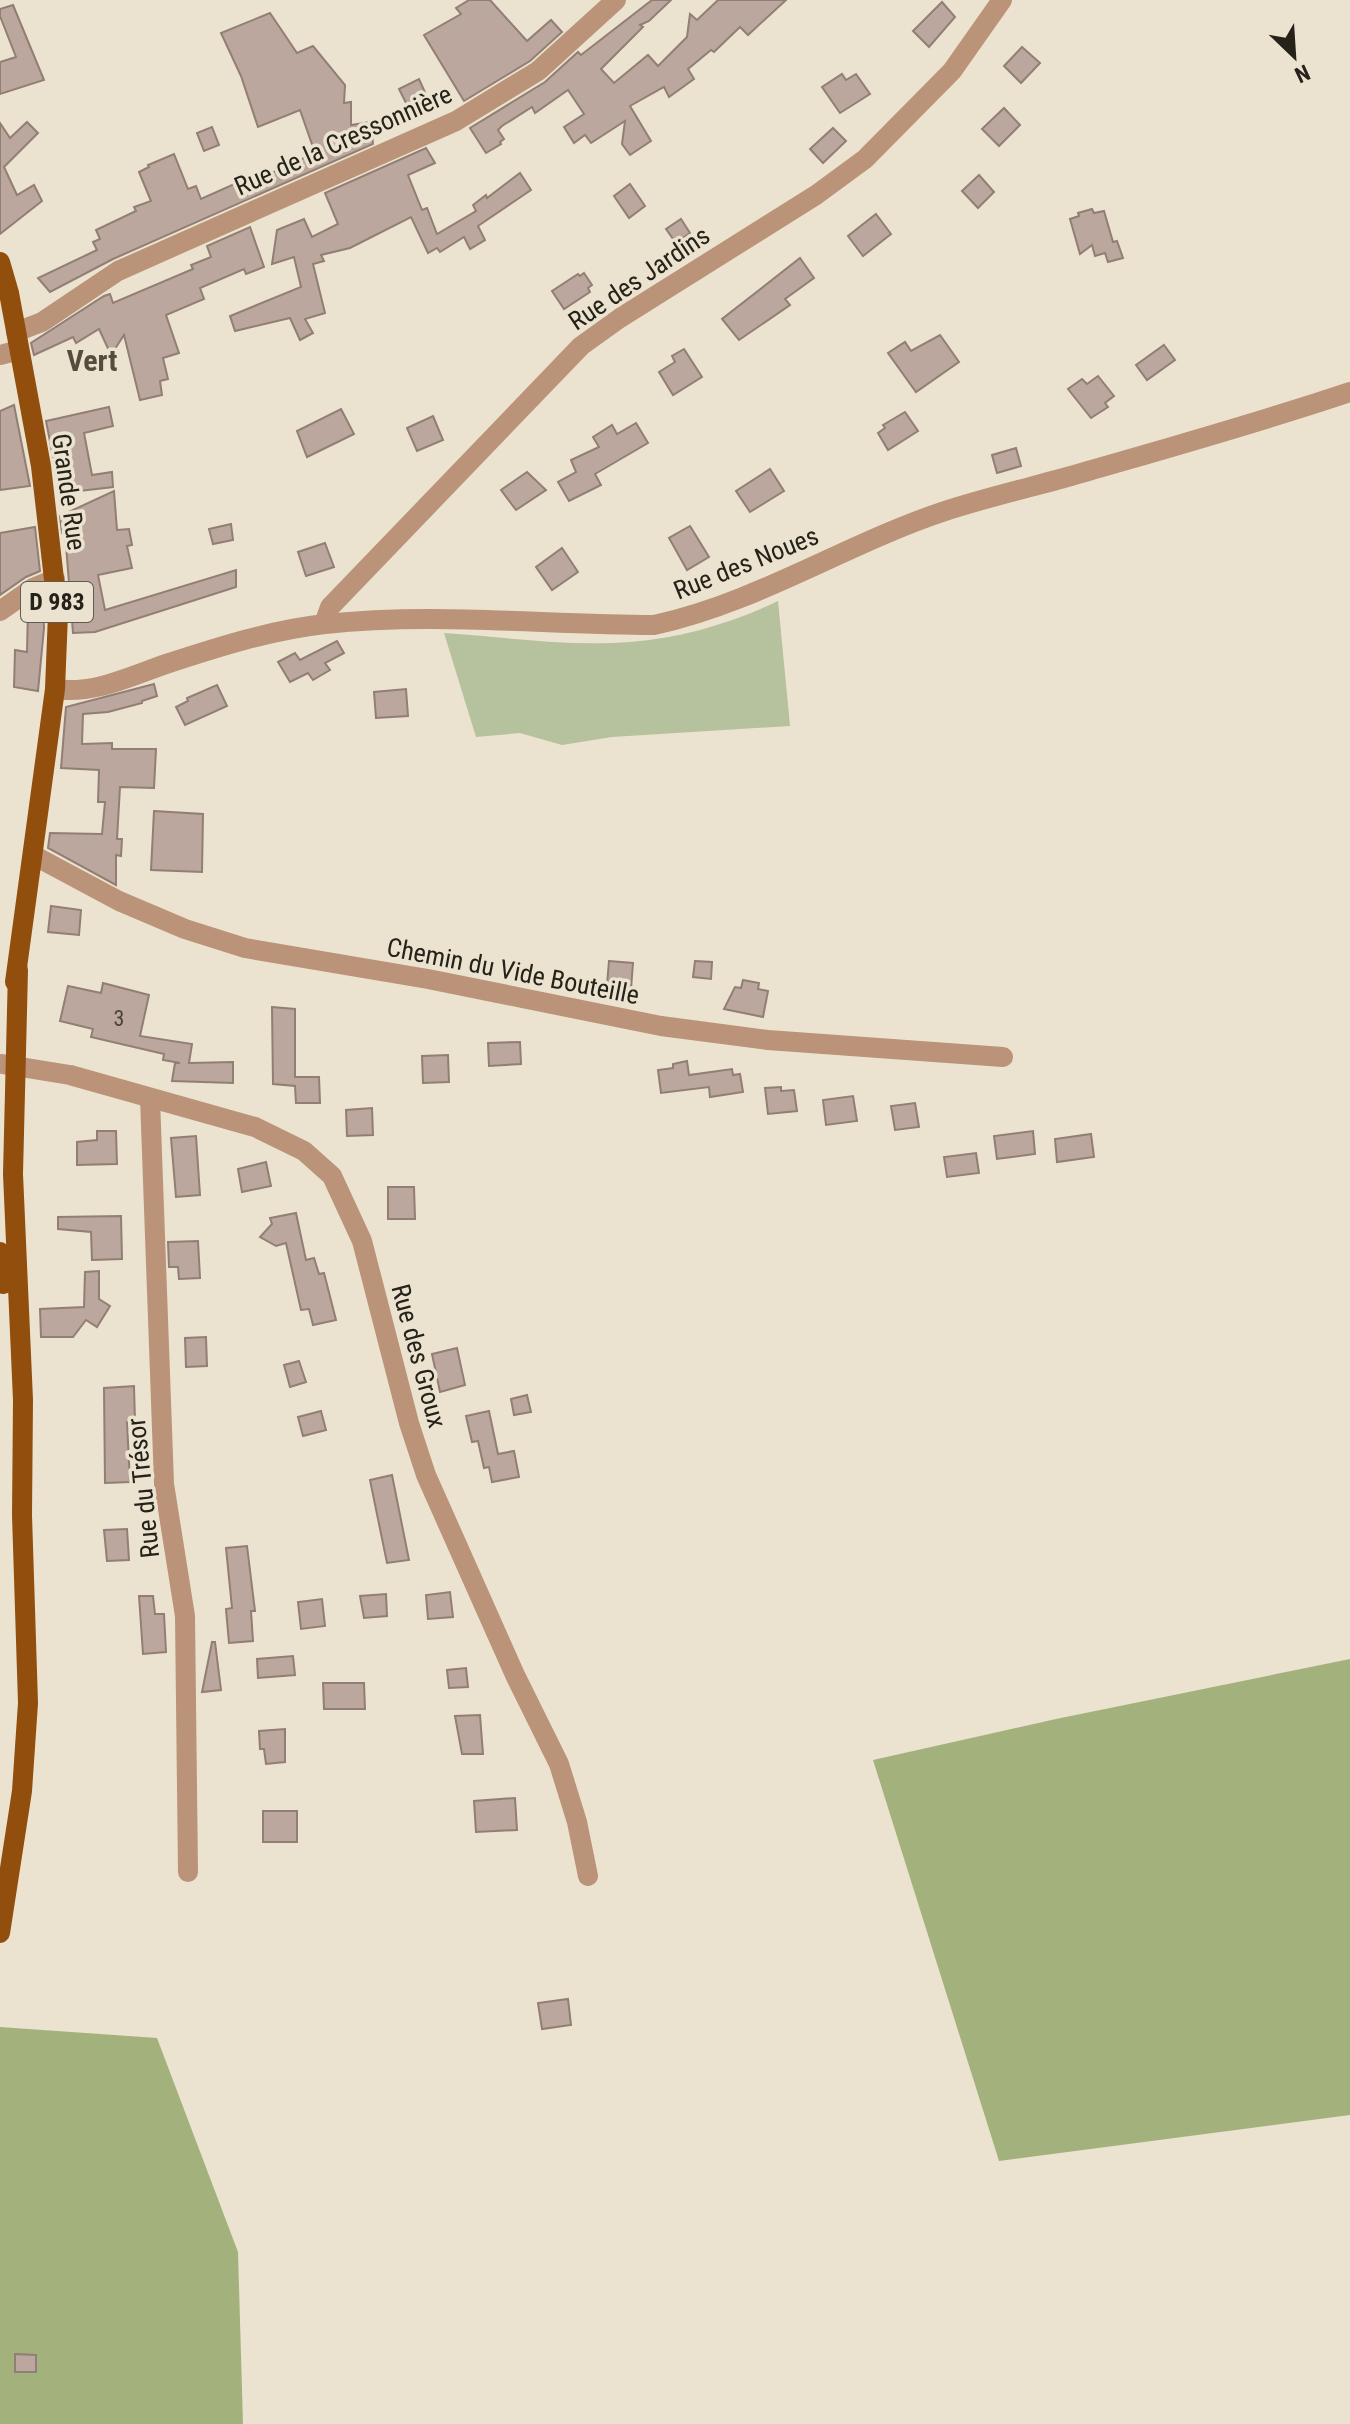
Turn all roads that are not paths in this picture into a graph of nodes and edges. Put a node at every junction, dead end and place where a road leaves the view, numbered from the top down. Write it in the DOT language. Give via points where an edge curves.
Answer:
graph roads {
  1 [pos="616,0"];
  2 [pos="1002,0"];
  3 [pos="0,262"];
  4 [pos="12,345"];
  5 [pos="1350,392"];
  6 [pos="55,579"];
  7 [pos="0,611"];
  8 [pos="324,624"];
  9 [pos="55,689"];
  10 [pos="33,855"];
  11 [pos="1003,1057"];
  12 [pos="9,1065"];
  13 [pos="150,1098"];
  14 [pos="0,1100"];
  15 [pos="0,1252"];
  16 [pos="22,1515"];
  17 [pos="188,1872"];
  18 [pos="588,1876"];
  19 [pos="0,1933"];
  1 -- 4 [label="street, Rue de la Cressonnière" via="538,71 456,121 118,271"];
  2 -- 8 [label="street, Rue des Jardins" via="952,71 865,159 581,346 330,607"];
  3 -- 4 [label="main road, Grande Rue / D 983"];
  4 -- 6 [label="main road, Grande Rue / D 983" via="41,466"];
  5 -- 8 [label="street, Rue des Noues" via="943,512 690,617 654,625 412,619"];
  6 -- 7 [label="street"];
  6 -- 9 [label="main road, Grande Rue / D 983"];
  8 -- 9 [label="street, Rue des Noues" via="273,632 86,690"];
  9 -- 10 [label="main road, Grande Rue / D 983"];
  10 -- 11 [label="street, Chemin du Vide Bouteille" via="119,901 245,948 661,1026 768,1040"];
  10 -- 12 [label="main road, Grande Rue / D 983"];
  12 -- 13 [label="street, Rue des Groux" via="70,1075"];
  12 -- 14 [label="main road, Grande Rue / D 983"];
  12 -- 16 [label="main road, Grande Rue / D 983" via="23,1400"];
  13 -- 17 [label="street, Rue du Trésor" via="164,1484 185,1616"];
  13 -- 18 [label="street, Rue des Groux" via="255,1127 304,1151 332,1176 362,1241 426,1475 559,1764"];
  15 -- 16 [label="main road, Grande Rue / D 983"];
  16 -- 19 [label="main road, Grande Rue / D 983" via="28,1703 22,1791"];
}
